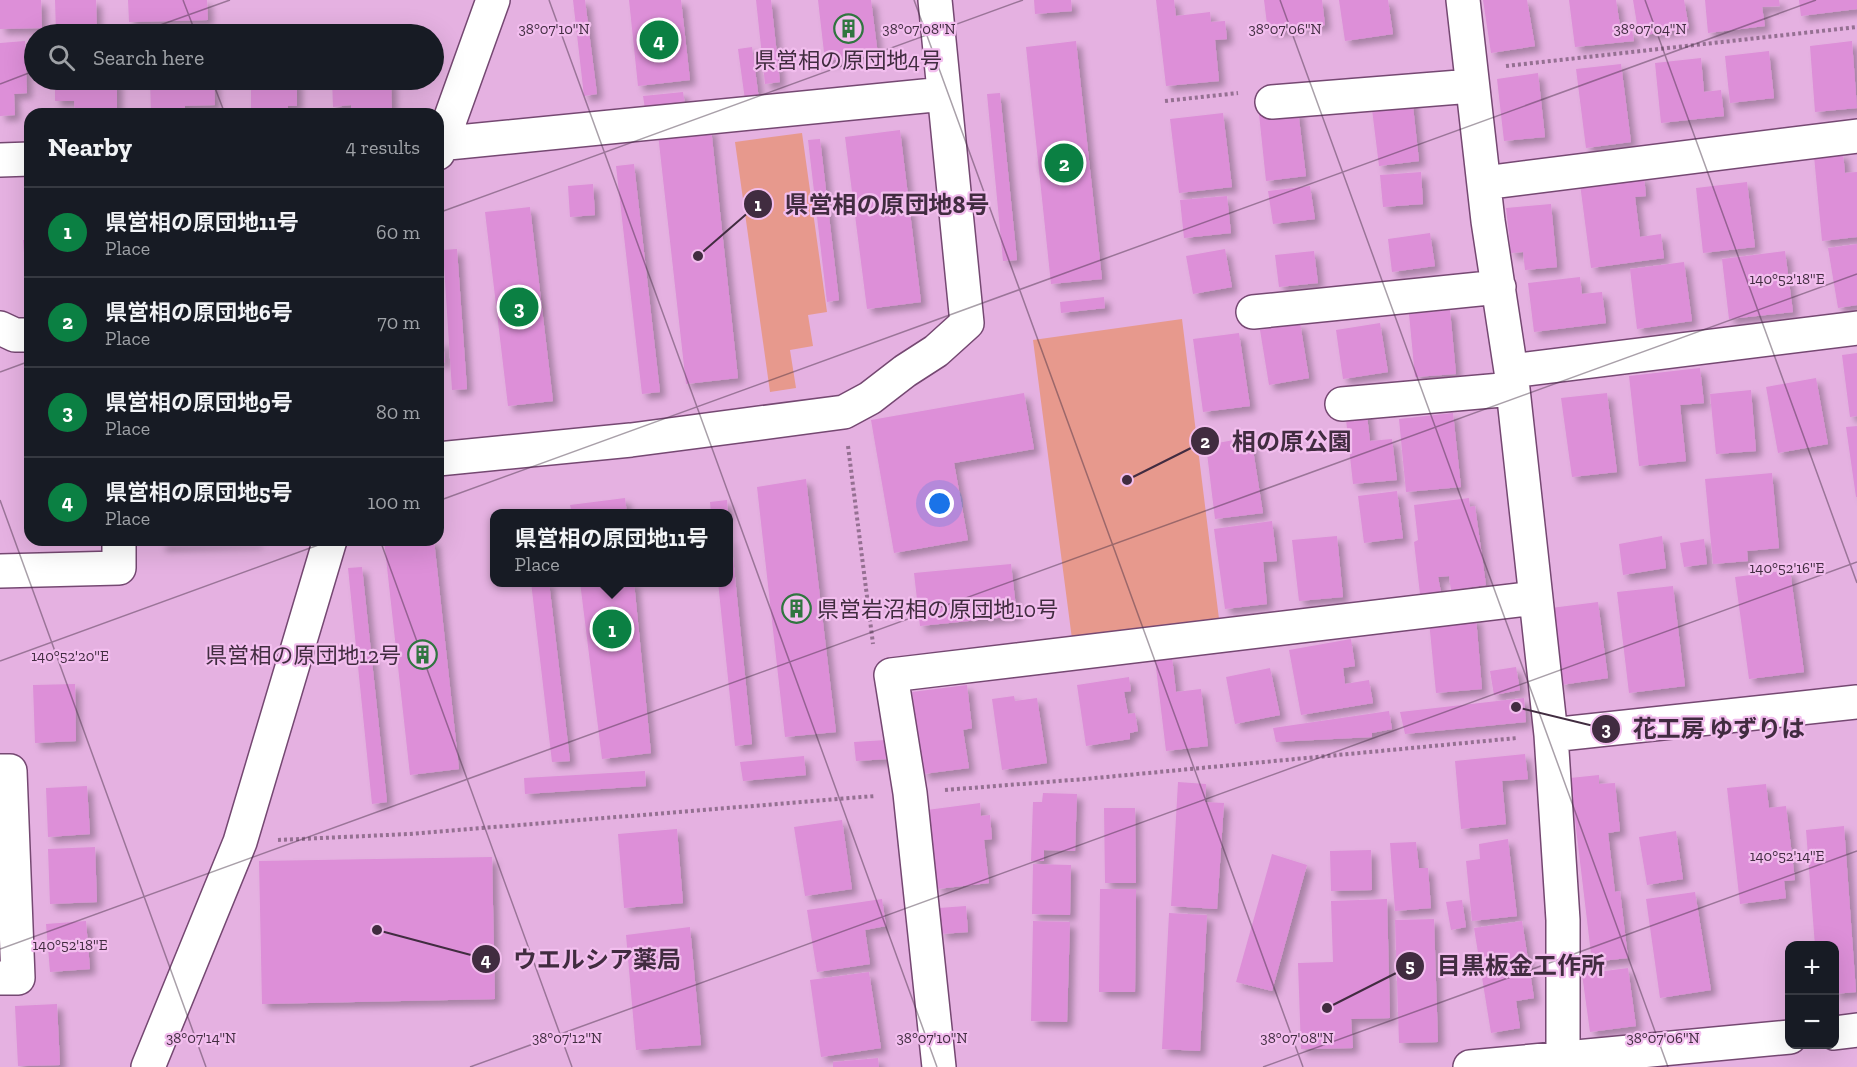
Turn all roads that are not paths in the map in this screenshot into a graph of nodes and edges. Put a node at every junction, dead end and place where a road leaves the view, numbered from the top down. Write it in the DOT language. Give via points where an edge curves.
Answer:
graph roads {
  1 [pos="493,0"];
  2 [pos="935,0"];
  3 [pos="1463,0"];
  4 [pos="1471,78"];
  5 [pos="944,94"];
  6 [pos="1272,102"];
  7 [pos="444,133"];
  8 [pos="1857,136"];
  9 [pos="444,146"];
  10 [pos="24,159"];
  11 [pos="0,160"];
  12 [pos="1484,183"];
  13 [pos="1499,287"];
  14 [pos="1253,312"];
  15 [pos="0,328"];
  16 [pos="1857,328"];
  17 [pos="24,335"];
  18 [pos="1512,380"];
  19 [pos="1342,404"];
  20 [pos="444,458"];
  21 [pos="119,546"];
  22 [pos="328,546"];
  23 [pos="0,571"];
  24 [pos="1535,597"];
  25 [pos="1857,702"];
  26 [pos="1551,735"];
  27 [pos="0,771"];
  28 [pos="0,978"];
  29 [pos="1857,1030"];
  30 [pos="1839,1032"];
  31 [pos="1785,1037"];
  32 [pos="1563,1058"];
  33 [pos="148,1067"];
  34 [pos="939,1067"];
  35 [pos="1470,1067"];
  1 -- 7 [label="street"];
  2 -- 5 [label="street"];
  3 -- 4 [label="street"];
  4 -- 6 [label="street"];
  4 -- 12 [label="street"];
  5 -- 9 [label="street"];
  5 -- 20 [label="street" via="967,323 936,351 844,412 631,440"];
  8 -- 12 [label="street"];
  10 -- 11 [label="street"];
  12 -- 13 [label="street"];
  13 -- 14 [label="street"];
  13 -- 18 [label="street"];
  15 -- 17 [label="street"];
  16 -- 18 [label="street"];
  18 -- 19 [label="street"];
  18 -- 24 [label="street"];
  21 -- 23 [label="street" via="119,568"];
  22 -- 33 [label="street" via="240,842"];
  24 -- 26 [label="street"];
  24 -- 34 [label="street" via="891,675 910,793"];
  25 -- 26 [label="street"];
  26 -- 32 [label="street" via="1563,920"];
  27 -- 28 [label="street" via="10,771 18,978"];
  29 -- 30 [label="street"];
  31 -- 32 [label="street"];
  32 -- 35 [label="street"];
}
